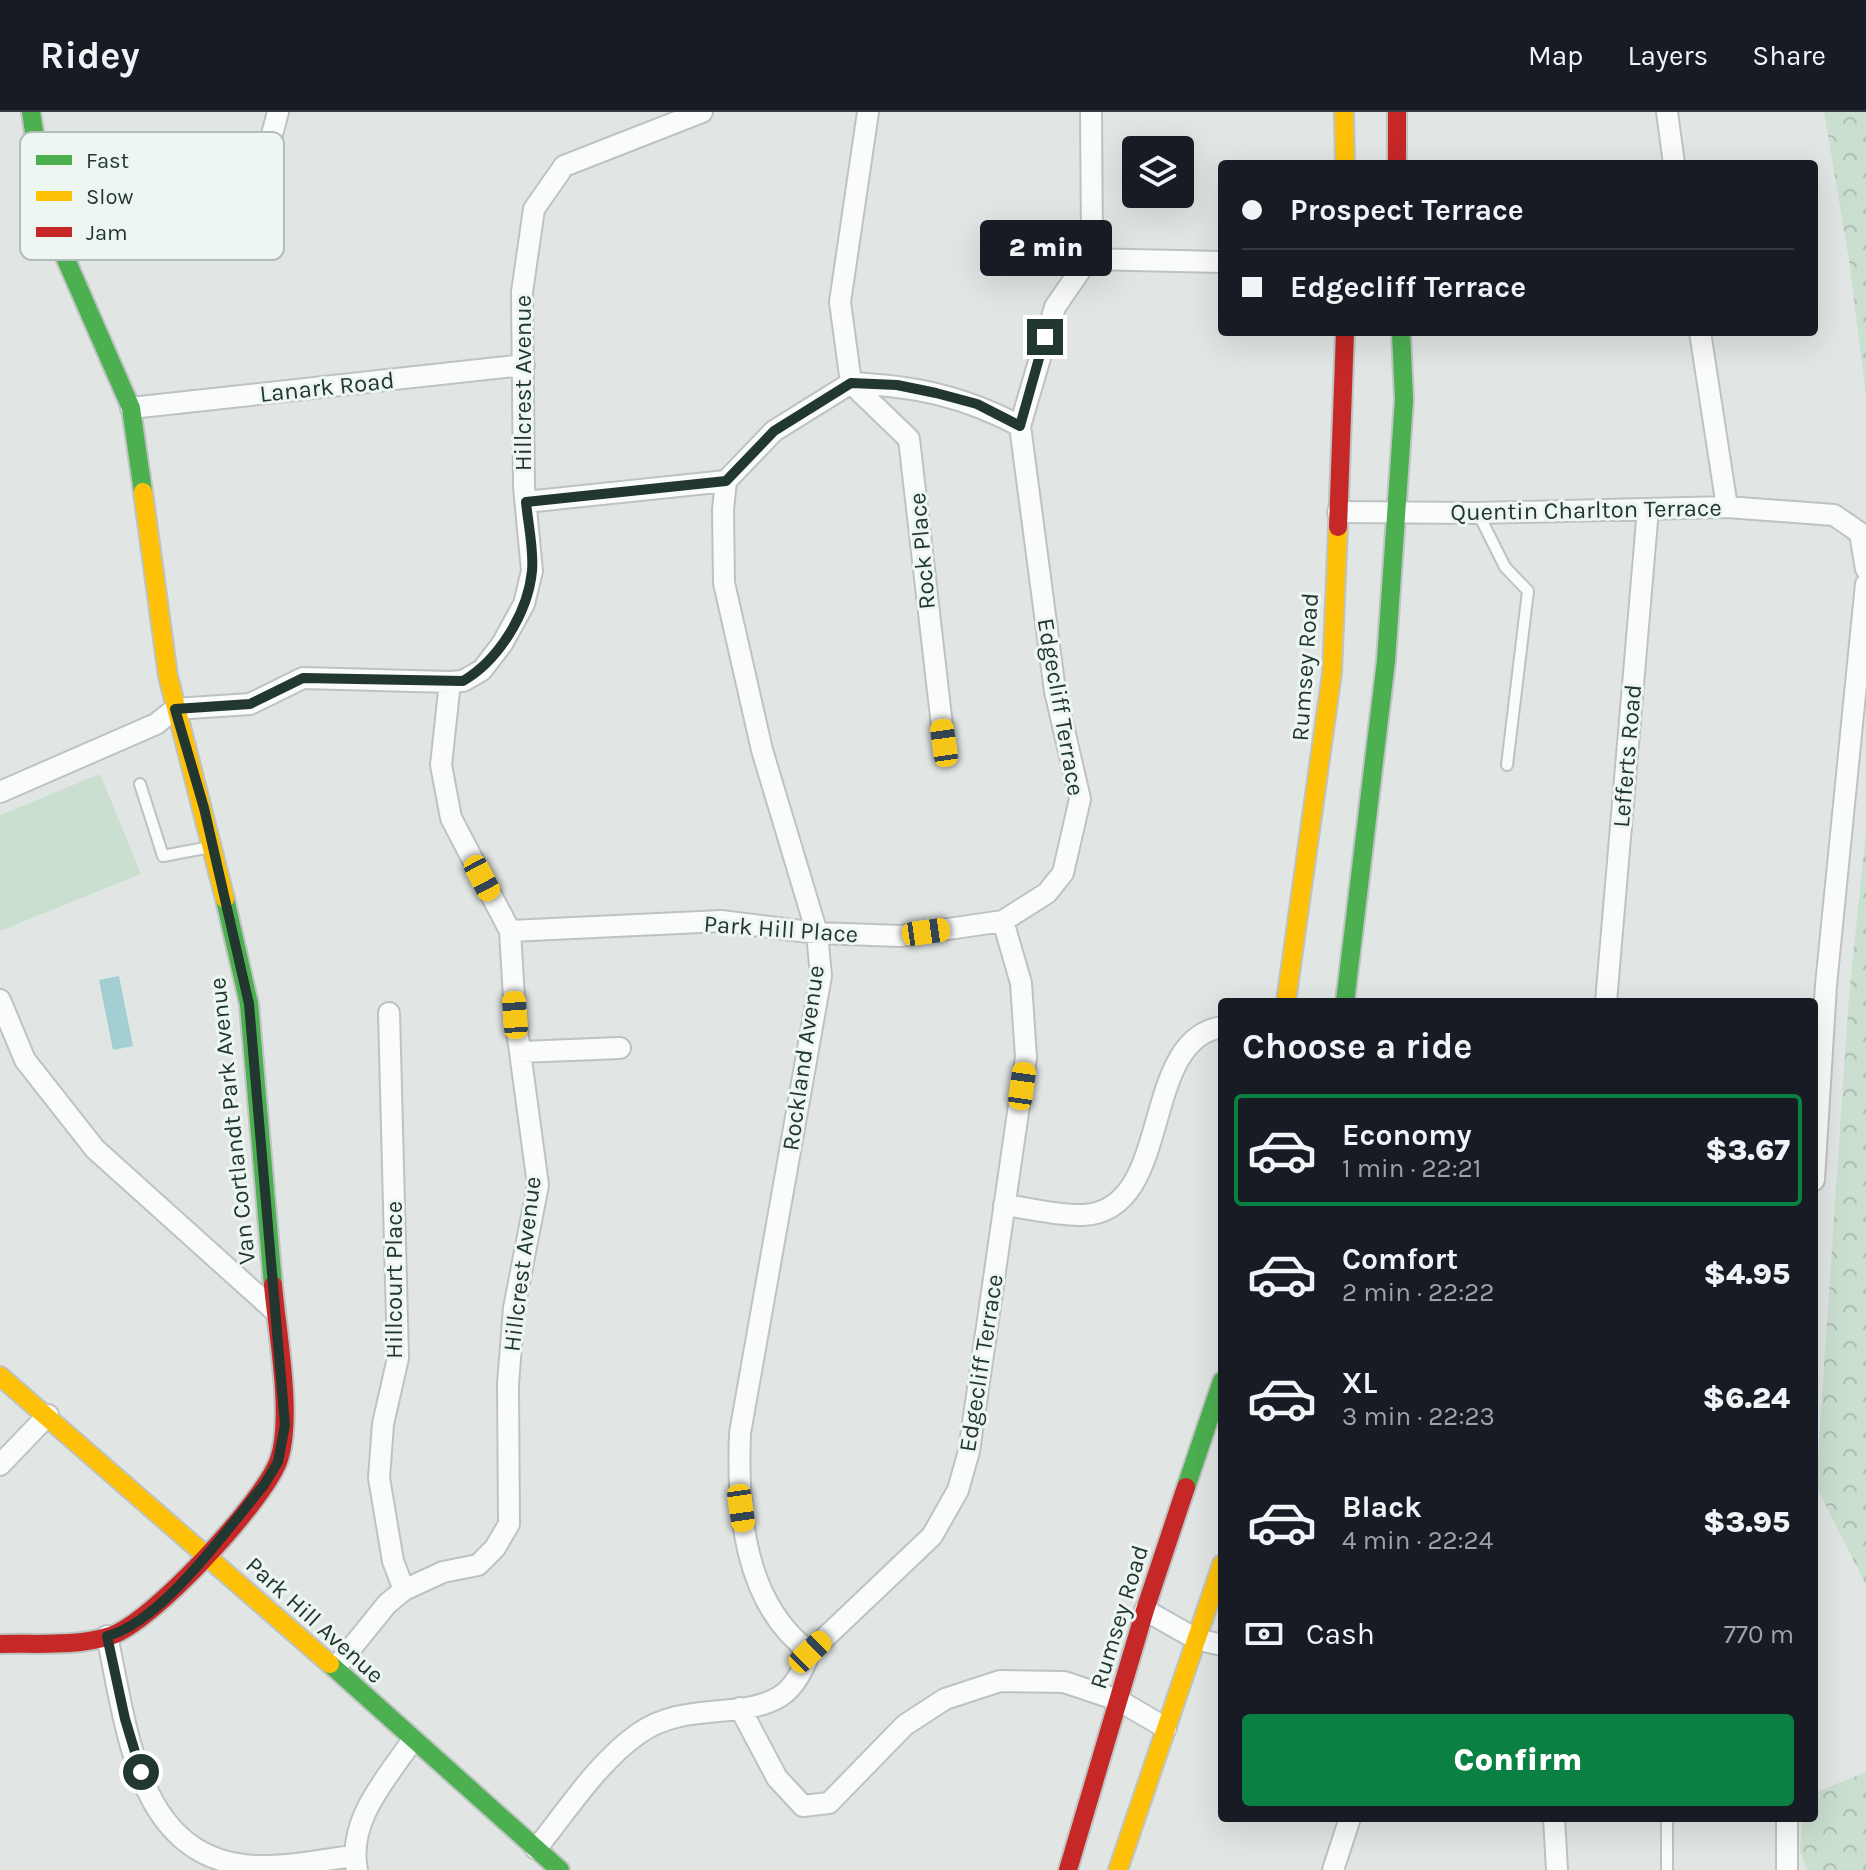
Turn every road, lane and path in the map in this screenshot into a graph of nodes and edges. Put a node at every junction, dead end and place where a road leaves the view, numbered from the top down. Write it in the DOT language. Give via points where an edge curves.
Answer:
graph roads {
  1 [pos="31,112"];
  2 [pos="278,112"];
  3 [pos="702,112"];
  4 [pos="868,112"];
  5 [pos="1091,112"];
  6 [pos="1344,112"];
  7 [pos="1397,112"];
  8 [pos="1667,112"];
  9 [pos="34,132"];
  10 [pos="273,132"];
  11 [pos="1345,160"];
  12 [pos="1397,160"];
  13 [pos="1673,160"];
  14 [pos="1088,259"];
  15 [pos="66,260"];
  16 [pos="1218,262"];
  17 [pos="1345,336"];
  18 [pos="1401,336"];
  19 [pos="1701,336"];
  20 [pos="524,365"];
  21 [pos="851,383"];
  22 [pos="131,408"];
  23 [pos="1020,426"];
  24 [pos="726,481"];
  25 [pos="526,502"];
  26 [pos="1727,507"];
  27 [pos="1648,509"];
  28 [pos="1338,512"];
  29 [pos="1397,512"];
  30 [pos="1478,513"];
  31 [pos="1866,569"];
  32 [pos="1866,584"];
  33 [pos="450,682"];
  34 [pos="175,709"];
  35 [pos="944,743"];
  36 [pos="1507,765"];
  37 [pos="140,784"];
  38 [pos="0,792"];
  39 [pos="212,846"];
  40 [pos="1003,921"];
  41 [pos="510,931"];
  42 [pos="817,933"];
  43 [pos="1287,998"];
  44 [pos="1345,998"];
  45 [pos="1606,998"];
  46 [pos="0,1000"];
  47 [pos="389,1013"];
  48 [pos="1218,1028"];
  49 [pos="620,1048"];
  50 [pos="521,1052"];
  51 [pos="1818,1115"];
  52 [pos="1004,1205"];
  53 [pos="275,1311"];
  54 [pos="0,1376"];
  55 [pos="1218,1393"];
  56 [pos="48,1415"];
  57 [pos="0,1465"];
  58 [pos="205,1554"];
  59 [pos="1218,1576"];
  60 [pos="404,1590"];
  61 [pos="1145,1610"];
  62 [pos="107,1636"];
  63 [pos="1196,1639"];
  64 [pos="0,1644"];
  65 [pos="1218,1644"];
  66 [pos="810,1652"];
  67 [pos="336,1667"];
  68 [pos="1118,1700"];
  69 [pos="740,1708"];
  70 [pos="1166,1728"];
  71 [pos="412,1741"];
  72 [pos="1349,1822"];
  73 [pos="1554,1822"];
  74 [pos="1667,1822"];
  75 [pos="1787,1822"];
  76 [pos="536,1849"];
  77 [pos="355,1863"];
  78 [pos="560,1870"];
  79 [pos="1068,1870"];
  80 [pos="1118,1870"];
  81 [pos="1333,1870"];
  82 [pos="1557,1870"];
  83 [pos="1667,1870"];
  84 [pos="1787,1870"];
  1 -- 9 [label="street, Van Cortlandt Park Avenue"];
  2 -- 10 [label="street"];
  3 -- 20 [label="street, Hillcrest Avenue" via="564,166 534,209 522,292"];
  4 -- 21 [label="street" via="840,302"];
  5 -- 14 [label="street, Edgecliff Terrace"];
  6 -- 11 [label="street"];
  7 -- 12 [label="street"];
  8 -- 13 [label="street"];
  14 -- 16 [label="street"];
  14 -- 23 [label="street, Edgecliff Terrace" via="1055,307"];
  15 -- 22 [label="street, Van Cortlandt Park Avenue"];
  17 -- 28 [label="street, Rumsey Road"];
  18 -- 29 [label="street" via="1404,400"];
  19 -- 26 [label="street"];
  20 -- 22 [label="street, Lanark Road"];
  20 -- 25 [label="street, Hillcrest Avenue"];
  21 -- 23 [label="street" via="936,393 977,404"];
  21 -- 24 [label="street" via="774,431"];
  21 -- 35 [label="street, Rock Place" via="909,439"];
  22 -- 34 [label="street, Van Cortlandt Park Avenue"];
  23 -- 40 [label="street, Edgecliff Terrace" via="1055,691 1080,799 1063,873 1047,893"];
  24 -- 25 [label="street"];
  24 -- 42 [label="street, Rockland Avenue" via="724,583 762,750"];
  25 -- 33 [label="street, Hillcrest Avenue" via="532,571 524,604 482,670"];
  26 -- 27 [label="street, Quentin Charlton Terrace"];
  26 -- 31 [label="street, Quentin Charlton Terrace" via="1834,515 1860,533"];
  27 -- 30 [label="street, Quentin Charlton Terrace"];
  27 -- 45 [label="street, Lefferts Road"];
  28 -- 29 [label="street, Quentin Charlton Terrace"];
  28 -- 43 [label="street, Rumsey Road" via="1327,727"];
  29 -- 30 [label="street, Quentin Charlton Terrace"];
  29 -- 44 [label="street" via="1384,681"];
  30 -- 36 [label="lane" via="1505,567 1528,591"];
  32 -- 51 [label="street"];
  33 -- 34 [label="street" via="303,678 250,704"];
  33 -- 41 [label="street, Hillcrest Avenue" via="441,765 451,818"];
  34 -- 38 [label="street" via="156,724"];
  34 -- 39 [label="street, Van Cortlandt Park Avenue"];
  37 -- 39 [label="lane" via="163,856"];
  39 -- 53 [label="street, Van Cortlandt Park Avenue" via="249,1004"];
  40 -- 42 [label="street, Park Hill Place" via="900,936"];
  40 -- 52 [label="street, Edgecliff Terrace" via="1021,983 1026,1057"];
  41 -- 42 [label="street, Park Hill Place" via="721,921"];
  41 -- 50 [label="street, Hillcrest Avenue"];
  42 -- 66 [label="street, Rockland Avenue" via="821,976 740,1433 738,1486 744,1531 765,1598 792,1639"];
  46 -- 53 [label="street" via="25,1060 95,1149"];
  47 -- 60 [label="street, Hillcourt Place" via="398,1358 383,1424 379,1478 393,1561"];
  48 -- 52 [label="street" via="1187,1048 1171,1078 1136,1181 1116,1205 1083,1215"];
  49 -- 50 [label="street"];
  50 -- 60 [label="street, Hillcrest Avenue" via="538,1185 513,1323 509,1524 478,1565 443,1572"];
  52 -- 66 [label="street, Edgecliff Terrace" via="969,1451 958,1490 932,1536"];
  53 -- 58 [label="street, Van Cortlandt Park Avenue" via="284,1445 264,1485"];
  54 -- 56 [label="street, Park Hill Avenue"];
  55 -- 61 [label="street, Rumsey Road"];
  56 -- 57 [label="street"];
  56 -- 58 [label="street, Park Hill Avenue"];
  58 -- 62 [label="street, Van Cortlandt Park Avenue" via="148,1616"];
  58 -- 67 [label="street, Park Hill Avenue"];
  59 -- 63 [label="street"];
  60 -- 67 [label="street, Hillcrest Avenue" via="369,1623"];
  61 -- 63 [label="street"];
  61 -- 68 [label="street, Rumsey Road"];
  62 -- 64 [label="street, Van Cortlandt Park Avenue"];
  62 -- 77 [label="street" via="149,1798 175,1836 232,1863"];
  63 -- 65 [label="street"];
  63 -- 70 [label="street"];
  66 -- 69 [label="street" via="801,1674 779,1697"];
  67 -- 71 [label="street, Park Hill Avenue"];
  68 -- 69 [label="street" via="1064,1682 1000,1681 945,1699 905,1725 829,1803 803,1806 777,1778"];
  68 -- 70 [label="street"];
  68 -- 79 [label="street, Rumsey Road"];
  69 -- 76 [label="street" via="667,1718 638,1734"];
  70 -- 80 [label="street"];
  71 -- 76 [label="street, Park Hill Avenue"];
  71 -- 77 [label="street" via="371,1801 357,1834"];
  72 -- 81 [label="street"];
  73 -- 82 [label="street"];
  74 -- 83 [label="lane"];
  75 -- 84 [label="street"];
  76 -- 78 [label="street, Park Hill Avenue"];
}
